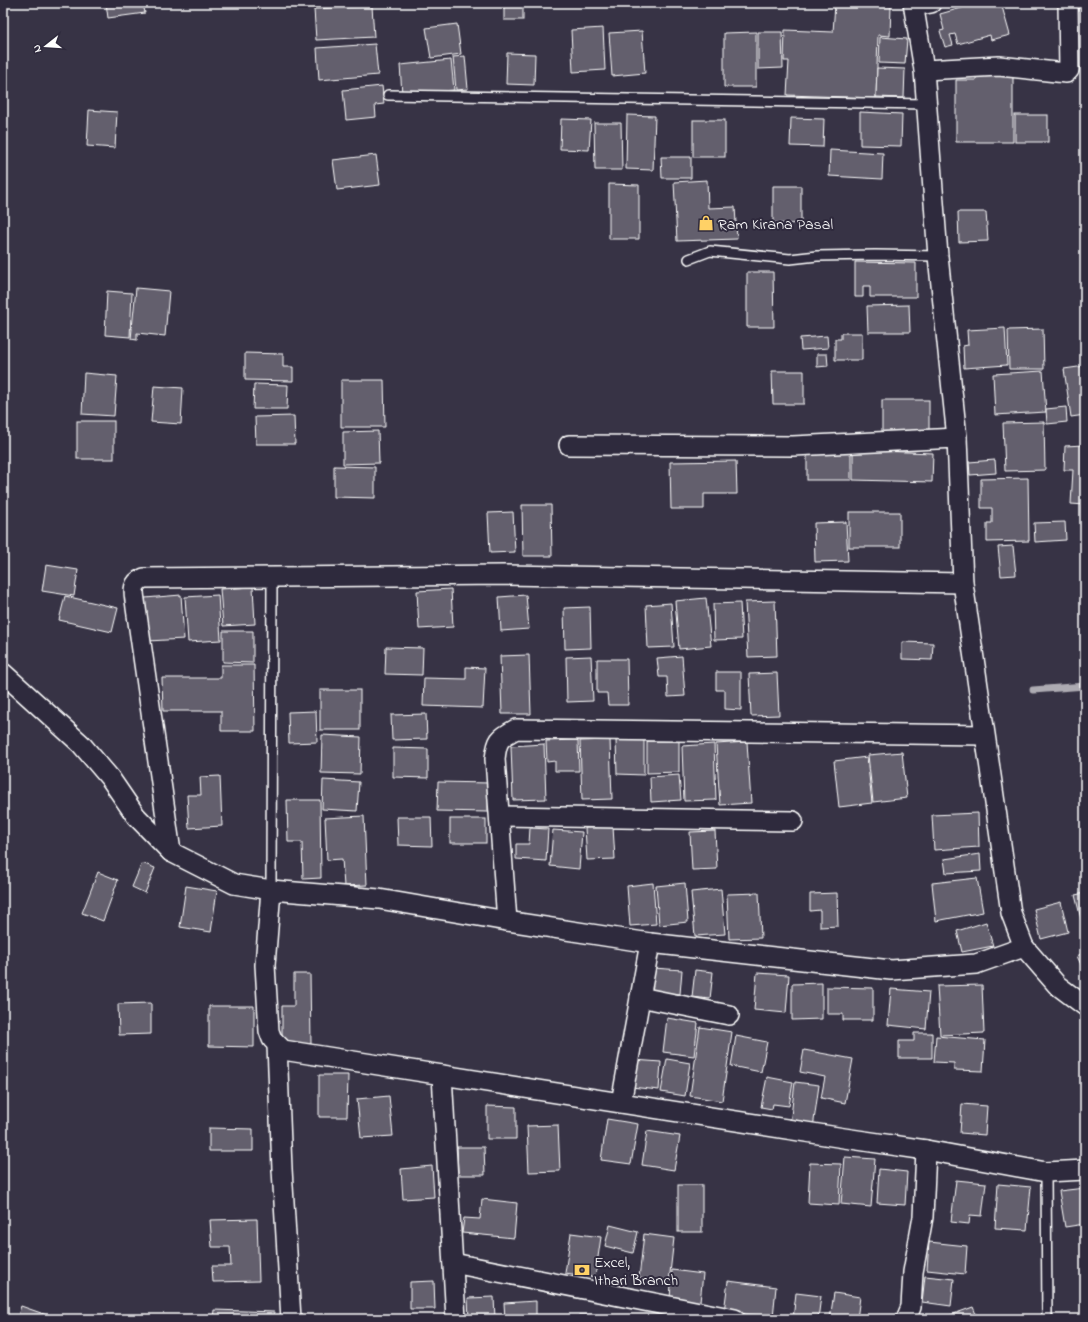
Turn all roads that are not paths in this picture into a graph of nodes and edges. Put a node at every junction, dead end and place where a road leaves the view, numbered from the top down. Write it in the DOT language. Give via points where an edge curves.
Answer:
graph roads {
  1 [pos="1068,3"];
  2 [pos="919,4"];
  3 [pos="924,70"];
  4 [pos="388,95"];
  5 [pos="927,104"];
  6 [pos="938,256"];
  7 [pos="689,259"];
  8 [pos="957,438"];
  9 [pos="569,445"];
  10 [pos="272,577"];
  11 [pos="963,584"];
  12 [pos="3,674"];
  13 [pos="984,735"];
  14 [pos="500,816"];
  15 [pos="793,821"];
  16 [pos="172,852"];
  17 [pos="271,890"];
  18 [pos="507,921"];
  19 [pos="650,943"];
  20 [pos="1024,947"];
  21 [pos="640,997"];
  22 [pos="1085,1006"];
  23 [pos="729,1015"];
  24 [pos="277,1045"];
  25 [pos="442,1075"];
  26 [pos="621,1103"];
  27 [pos="926,1150"];
  28 [pos="1085,1170"];
  29 [pos="1046,1172"];
  30 [pos="453,1263"];
  31 [pos="291,1319"];
  32 [pos="456,1319"];
  33 [pos="735,1319"];
  34 [pos="906,1319"];
  35 [pos="1046,1319"];
  1 -- 3 [label="street" via="1069,70 1066,73 999,66"];
  2 -- 3 [label="street"];
  3 -- 5 [label="street"];
  4 -- 5 [label="lane"];
  5 -- 6 [label="street"];
  6 -- 7 [label="lane" via="875,254 790,259 710,251"];
  6 -- 8 [label="street"];
  8 -- 9 [label="street" via="794,446"];
  8 -- 11 [label="street"];
  10 -- 11 [label="street" via="505,575"];
  10 -- 16 [label="street" via="144,578 134,586"];
  10 -- 17 [label="lane"];
  11 -- 13 [label="street"];
  12 -- 16 [label="street" via="81,744 110,778 136,816"];
  13 -- 14 [label="street" via="516,728 504,735 497,744 495,759"];
  13 -- 20 [label="street" via="1011,913"];
  14 -- 15 [label="street"];
  14 -- 18 [label="street"];
  16 -- 17 [label="street" via="234,884"];
  17 -- 18 [label="street" via="380,899"];
  17 -- 24 [label="street" via="265,965 269,1031"];
  18 -- 19 [label="street"];
  19 -- 20 [label="street" via="891,970 976,964"];
  19 -- 21 [label="street"];
  20 -- 22 [label="street" via="1057,985"];
  21 -- 23 [label="street"];
  21 -- 26 [label="street"];
  24 -- 25 [label="street" via="283,1050"];
  24 -- 31 [label="street"];
  25 -- 26 [label="street"];
  25 -- 30 [label="street"];
  26 -- 27 [label="street"];
  27 -- 29 [label="street"];
  27 -- 34 [label="street" via="923,1218 913,1272 911,1307"];
  28 -- 29 [label="street"];
  29 -- 35 [label="lane"];
  30 -- 32 [label="street"];
  30 -- 33 [label="street"];
}
